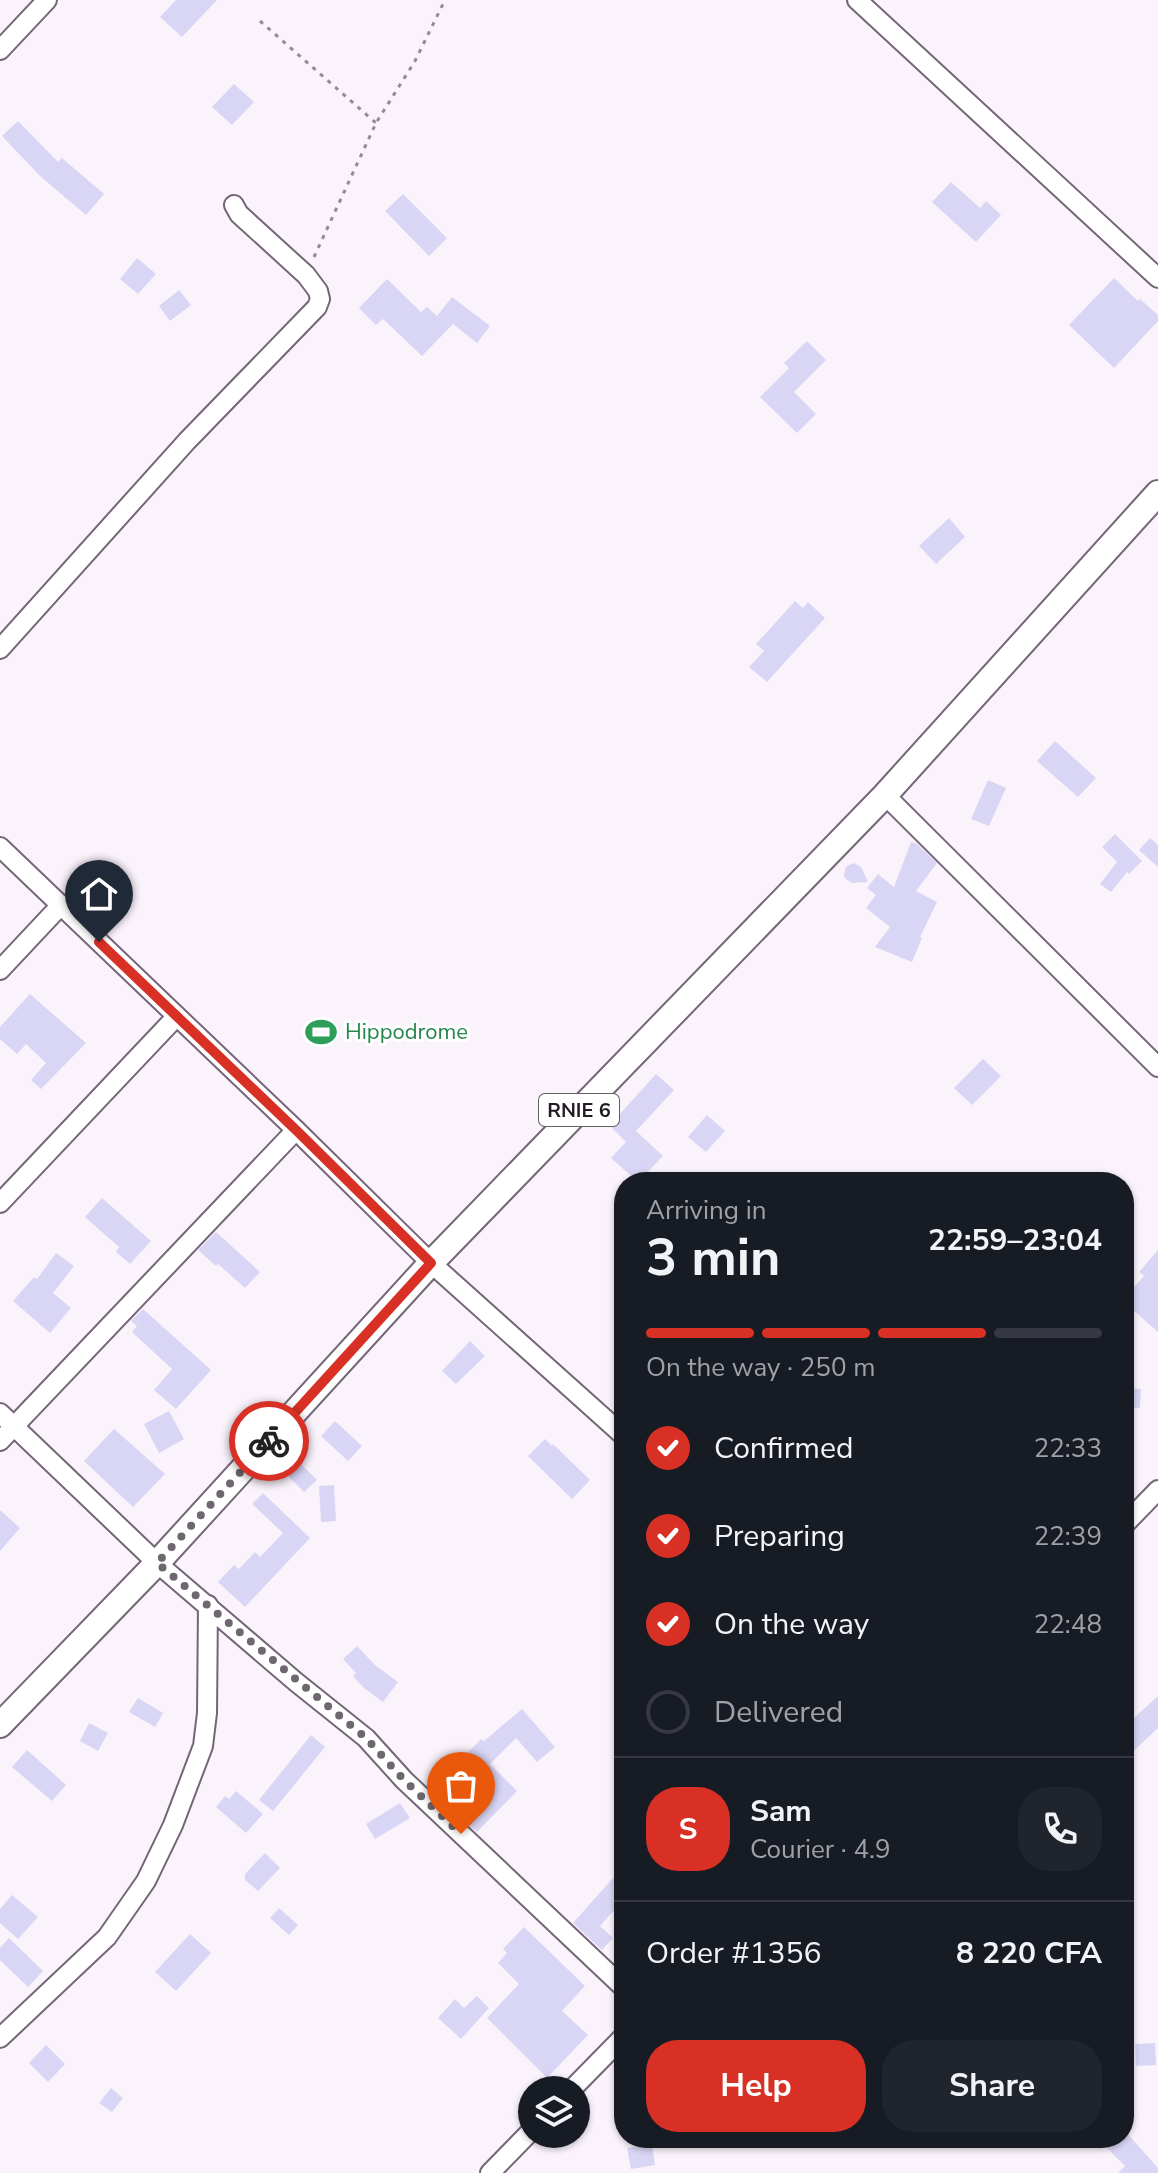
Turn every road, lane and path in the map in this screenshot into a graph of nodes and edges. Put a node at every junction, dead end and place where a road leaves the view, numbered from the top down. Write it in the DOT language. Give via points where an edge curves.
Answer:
graph roads {
  1 [pos="47,0"];
  2 [pos="445,0"];
  3 [pos="857,0"];
  4 [pos="260,21"];
  5 [pos="0,50"];
  6 [pos="376,123"];
  7 [pos="234,205"];
  8 [pos="306,275"];
  9 [pos="1158,278"];
  10 [pos="1158,493"];
  11 [pos="0,649"];
  12 [pos="885,795"];
  13 [pos="0,847"];
  14 [pos="61,905"];
  15 [pos="0,970"];
  16 [pos="176,1017"];
  17 [pos="1158,1067"];
  18 [pos="296,1130"];
  19 [pos="0,1203"];
  20 [pos="431,1263"];
  21 [pos="0,1413"];
  22 [pos="14,1426"];
  23 [pos="614,1427"];
  24 [pos="0,1441"];
  25 [pos="1158,1490"];
  26 [pos="1134,1515"];
  27 [pos="157,1563"];
  28 [pos="208,1605"];
  29 [pos="0,1725"];
  30 [pos="614,1979"];
  31 [pos="0,2038"];
  32 [pos="614,2046"];
  33 [pos="585,2076"];
  34 [pos="518,2144"];
  35 [pos="490,2173"];
  1 -- 5 [label="street"];
  2 -- 6 [label="path"];
  3 -- 9 [label="street"];
  4 -- 6 [label="path"];
  6 -- 8 [label="path"];
  7 -- 8 [label="street"];
  8 -- 11 [label="street" via="318,291 317,307 187,441"];
  10 -- 12 [label="main road, RNIE 6"];
  12 -- 17 [label="street"];
  12 -- 20 [label="main road, RNIE 6"];
  13 -- 14 [label="street"];
  14 -- 15 [label="street"];
  14 -- 16 [label="street"];
  16 -- 18 [label="street"];
  16 -- 19 [label="street"];
  18 -- 20 [label="street"];
  18 -- 22 [label="street"];
  20 -- 23 [label="street"];
  20 -- 27 [label="main road, RNIE 6"];
  21 -- 22 [label="street"];
  22 -- 24 [label="street"];
  22 -- 27 [label="street"];
  25 -- 26 [label="street"];
  27 -- 28 [label="street"];
  27 -- 29 [label="main road, RNIE 6"];
  28 -- 30 [label="street" via="366,1738"];
  28 -- 31 [label="street" via="203,1746 173,1825 146,1881 107,1937"];
  32 -- 33 [label="street"];
  34 -- 35 [label="street"];
}
